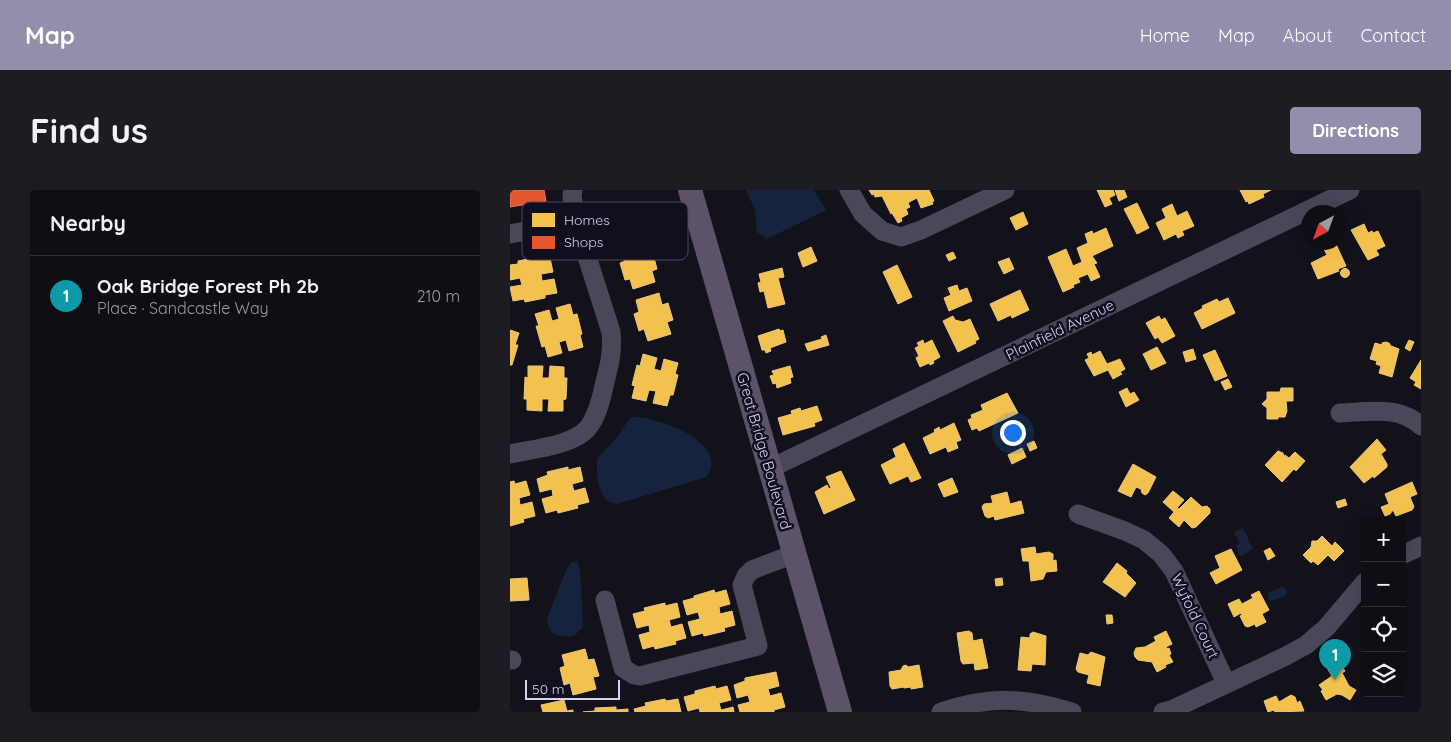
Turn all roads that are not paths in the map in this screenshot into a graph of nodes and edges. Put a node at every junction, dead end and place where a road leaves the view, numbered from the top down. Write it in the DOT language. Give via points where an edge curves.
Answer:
graph roads {
  1 [pos="690,190"];
  2 [pos="849,190"];
  3 [pos="1005,190"];
  4 [pos="1350,190"];
  5 [pos="976,196"];
  6 [pos="588,260"];
  7 [pos="1340,413"];
  8 [pos="1421,426"];
  9 [pos="510,454"];
  10 [pos="769,469"];
  11 [pos="1078,514"];
  12 [pos="1421,546"];
  13 [pos="1406,553"];
  14 [pos="794,554"];
  15 [pos="1361,586"];
  16 [pos="605,600"];
  17 [pos="1226,683"];
  18 [pos="840,712"];
  19 [pos="941,712"];
  20 [pos="1072,712"];
  21 [pos="1163,712"];
  1 -- 10 [label="main road, Great Bridge Boulevard"];
  2 -- 5 [label="street" via="863,214 882,231 901,236 921,230"];
  3 -- 5 [label="street"];
  4 -- 10 [label="street, Plainfield Avenue"];
  6 -- 9 [label="street" via="612,332 613,350 600,406 588,428 574,438"];
  7 -- 8 [label="street" via="1390,411 1405,415"];
  10 -- 14 [label="main road, Great Bridge Boulevard"];
  11 -- 17 [label="street, Wyfold Court" via="1144,540 1161,554 1174,571"];
  12 -- 13 [label="street"];
  14 -- 16 [label="street" via="752,570 742,586 758,646 640,676 623,668"];
  14 -- 18 [label="main road, Great Bridge Boulevard"];
  15 -- 17 [label="street" via="1326,628 1306,645"];
  17 -- 21 [label="street"];
  19 -- 20 [label="street" via="964,705 1009,700 1047,704"];
}
